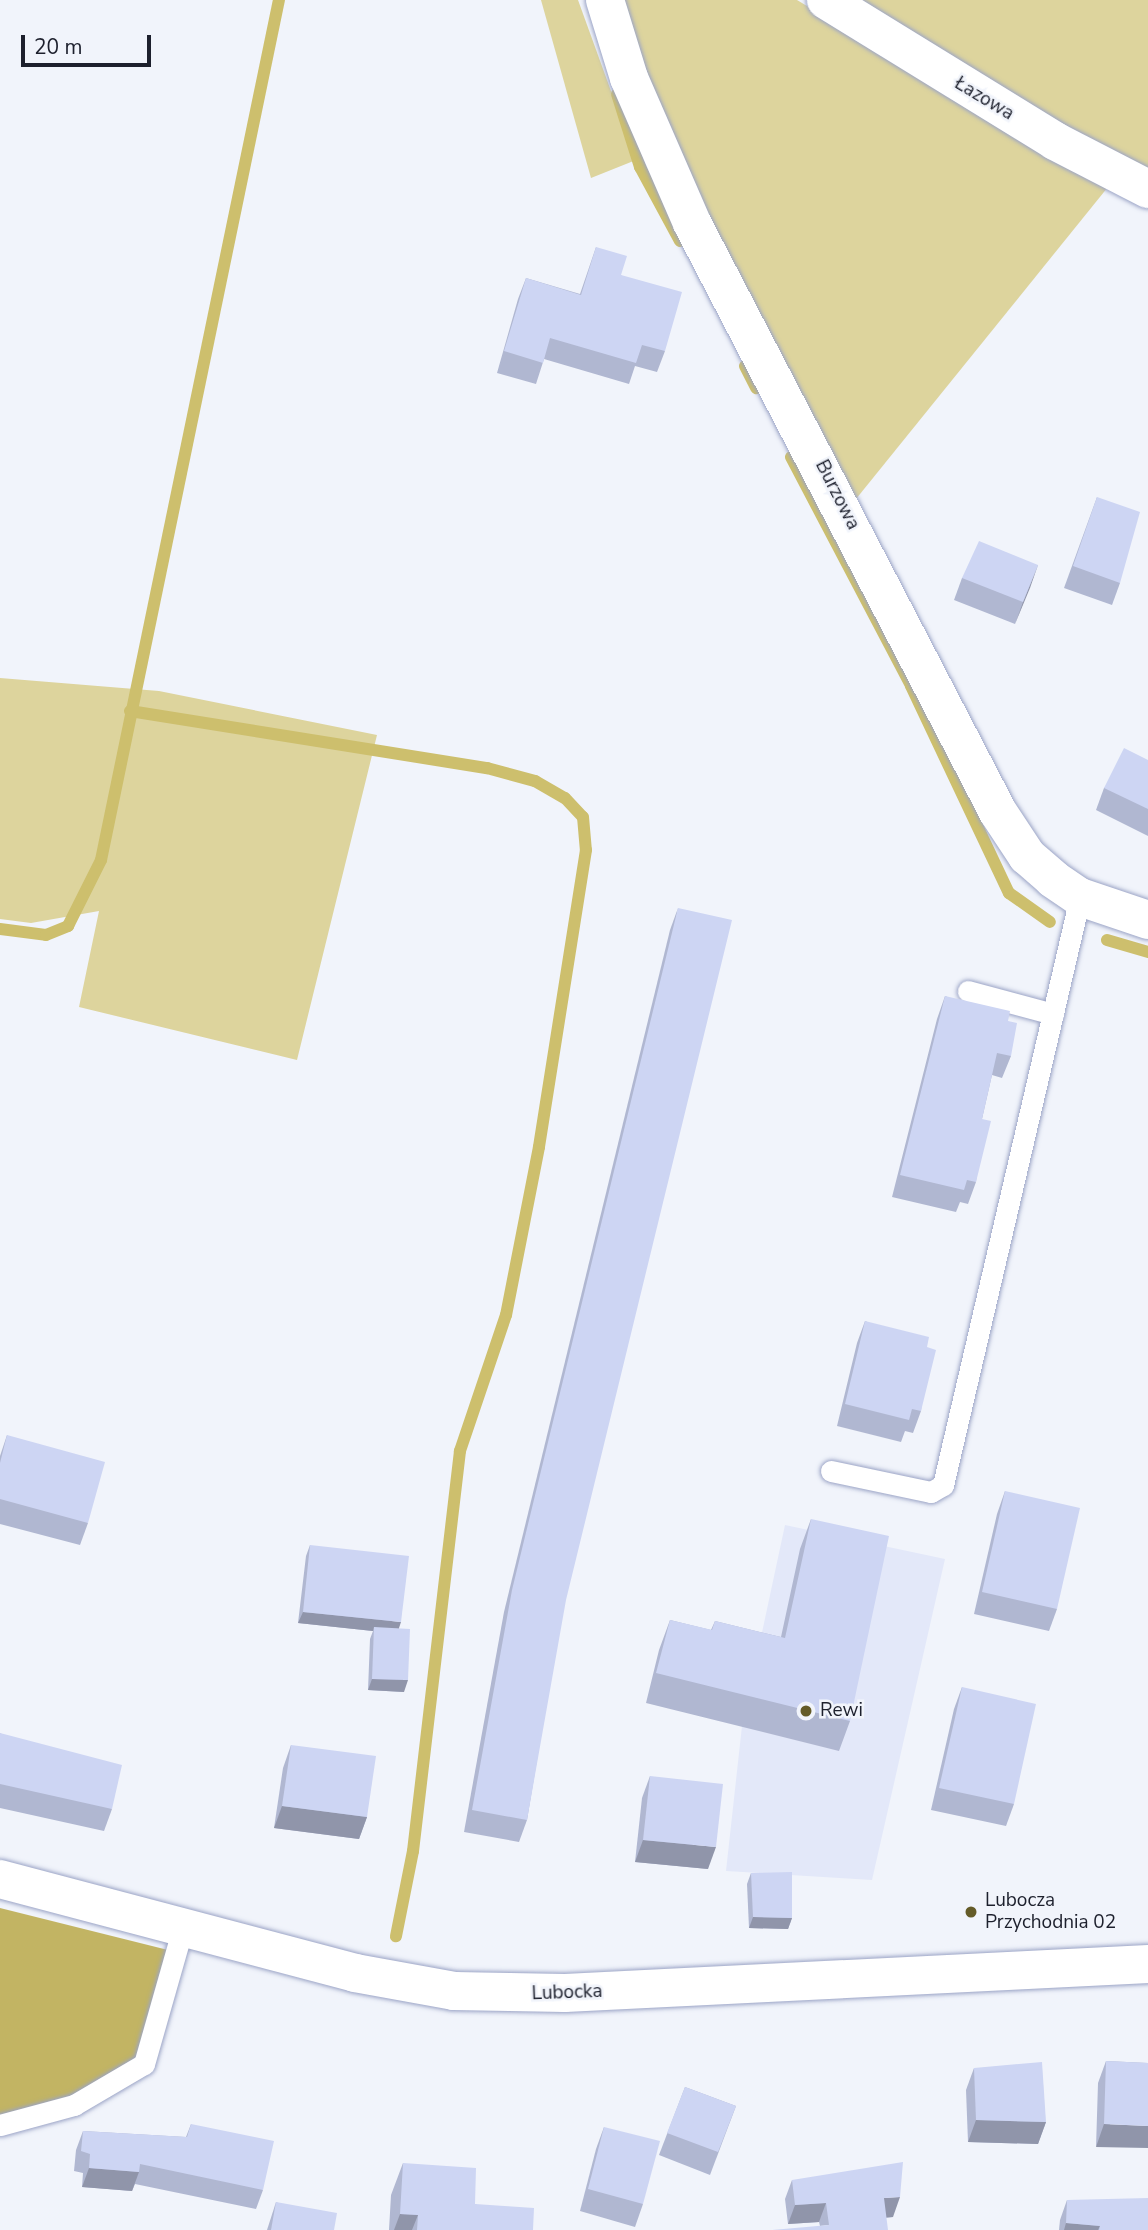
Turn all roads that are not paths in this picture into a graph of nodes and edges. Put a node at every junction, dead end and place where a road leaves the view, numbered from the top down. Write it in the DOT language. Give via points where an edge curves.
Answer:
graph roads {
  1 [pos="605,0"];
  2 [pos="826,0"];
  3 [pos="1148,189"];
  4 [pos="1080,897"];
  5 [pos="1148,920"];
  6 [pos="968,991"];
  7 [pos="1053,1014"];
  8 [pos="831,1471"];
  9 [pos="0,1879"];
  10 [pos="183,1927"];
  11 [pos="1148,1964"];
  12 [pos="0,2125"];
  1 -- 4 [label="street, Burzowa" via="629,78 692,223 998,812 1027,856"];
  2 -- 3 [label="street, Łazowa" via="1055,141"];
  4 -- 5 [label="street, Burzowa"];
  4 -- 7 [label="lane"];
  6 -- 7 [label="lane"];
  7 -- 8 [label="lane" via="943,1485 931,1492"];
  9 -- 10 [label="street, Lubocka"];
  10 -- 11 [label="street, Lubocka" via="355,1973 507,1994"];
  10 -- 12 [label="lane" via="144,2064 74,2105"];
}
